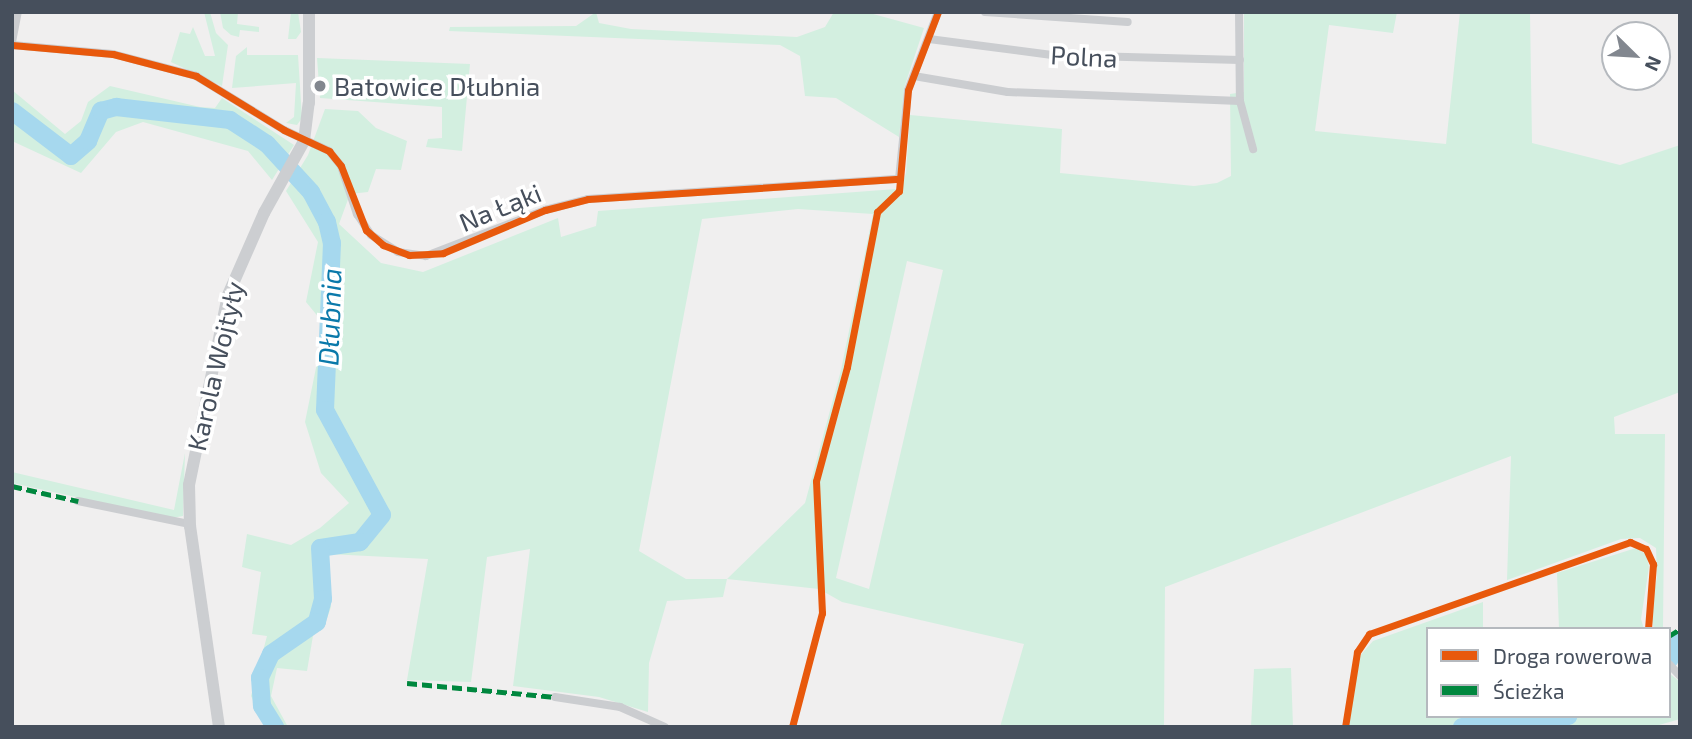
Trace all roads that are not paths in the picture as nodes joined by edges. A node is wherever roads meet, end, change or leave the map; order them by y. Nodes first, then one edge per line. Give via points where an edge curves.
1 (18, 12) edge
2 (309, 12) edge
3 (938, 12) edge
4 (985, 12) edge
5 (1240, 12) edge
6 (1128, 22) dead end
7 (929, 38) junction
8 (12, 44) edge
9 (1240, 60) junction
10 (914, 75) junction
11 (1240, 101) junction
12 (302, 147) junction
13 (1253, 149) dead end
14 (78, 501) dead end
15 (190, 525) junction
16 (555, 697) dead end
17 (219, 727) edge
18 (665, 727) edge

1 - 8 street
2 - 12 street, Karola Wojtyły via 309,103
3 - 7 street
4 - 6 street
5 - 9 street
7 - 9 street, Polna via 1052,55
7 - 10 street
8 - 12 street, Na Łąki via 88,50 184,71
9 - 11 street
10 - 11 street via 1017,93
10 - 12 street, Na Łąki via 905,106 899,179 588,199 545,210 443,253 415,256 374,239 357,214 338,162 326,149
11 - 13 street
12 - 15 street, Karola Wojtyły via 243,256 217,338 189,485
14 - 15 street
15 - 17 street, Karola Wojtyły
16 - 18 street via 620,707

